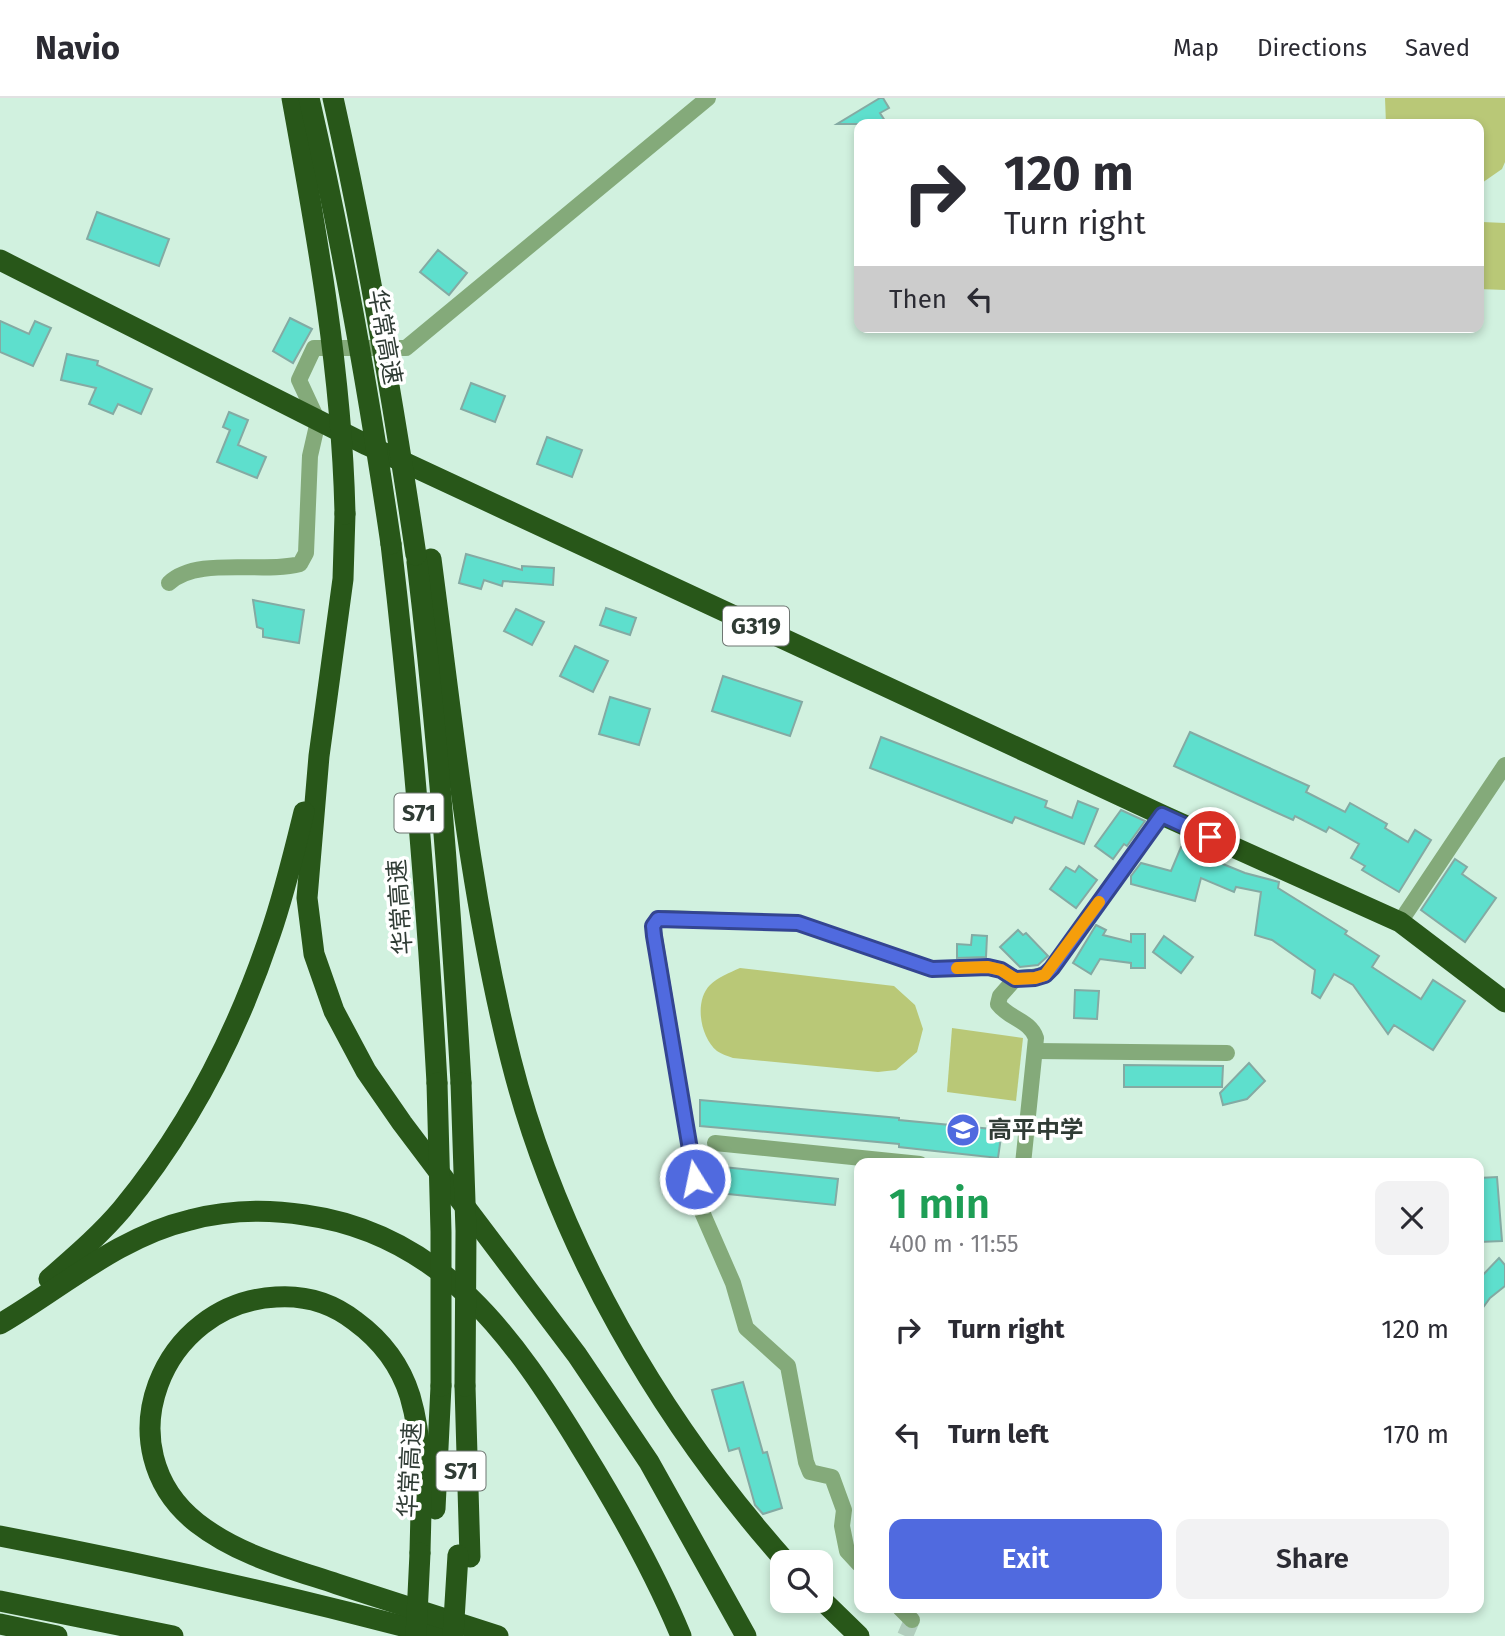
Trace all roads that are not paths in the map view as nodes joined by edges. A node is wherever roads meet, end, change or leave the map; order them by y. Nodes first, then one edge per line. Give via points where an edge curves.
1 (292, 98) edge
2 (309, 98) edge
3 (333, 98) edge
4 (708, 98) edge
5 (0, 260) edge
6 (318, 421) junction
7 (423, 557) junction
8 (169, 583) dead end
9 (318, 756) junction
10 (1505, 765) edge
11 (1162, 815) junction
12 (1399, 922) junction
13 (1015, 979) junction
14 (1505, 1002) edge
15 (1035, 1051) junction
16 (1227, 1053) dead end
17 (715, 1143) dead end
18 (861, 1158) edge
19 (1024, 1158) edge
20 (0, 1318) edge
21 (0, 1324) edge
22 (0, 1536) edge
23 (776, 1550) edge
24 (426, 1553) junction
25 (464, 1556) junction
26 (854, 1559) edge
27 (0, 1601) edge
28 (833, 1611) edge
29 (0, 1624) edge
30 (680, 1634) edge
31 (57, 1636) edge
32 (173, 1636) edge
33 (415, 1636) edge
34 (427, 1636) edge
35 (440, 1636) edge
36 (453, 1636) edge
37 (466, 1636) edge
38 (498, 1636) edge
39 (746, 1636) edge
40 (859, 1636) edge

1 - 9 highway, bridge via 335,368 344,459 343,579
2 - 24 highway, 华常高速 / S71, bridge via 367,381 391,544 421,826 442,1232 441,1385
3 - 7 highway, 华常高速 / S71, bridge
4 - 6 street via 406,348 314,348 299,380
5 - 6 highway, G319
6 - 8 street via 310,456 306,553 300,564 283,569 202,569
6 - 11 highway, G319
7 - 23 highway via 487,945 512,1062 533,1133 574,1238 618,1326 681,1430
7 - 25 highway, 华常高速 / S71, bridge via 461,1083 466,1231
9 - 20 highway via 270,936 219,1059 185,1121 120,1210 50,1279
9 - 39 highway via 307,898 314,954 334,1011 366,1071 402,1123 577,1354 649,1462
10 - 12 street
11 - 12 highway, G319
11 - 13 street via 1052,968 1035,978
12 - 14 highway, G319
13 - 15 street via 999,1004 1034,1031
13 - 26 street via 988,967 932,969 787,921 666,918 653,926 702,1212 733,1283 746,1328 788,1366 806,1462 810,1472 832,1477 844,1510 847,1551
15 - 16 street
15 - 19 street
17 - 18 street
21 - 30 highway via 89,1265 140,1237 188,1220 239,1211 279,1211 326,1217 371,1231 418,1254 456,1285 522,1357 611,1496
22 - 35 highway via 165,1568
24 - 33 highway, bridge
24 - 34 highway, 华常高速 / S71
24 - 38 highway via 417,1426 394,1360 373,1334 319,1301 256,1298 224,1309 197,1326 175,1350 159,1377 150,1430 155,1465 172,1498 196,1522 231,1546 274,1563
25 - 36 highway, bridge
25 - 37 highway
27 - 32 highway
28 - 40 highway
29 - 31 highway

